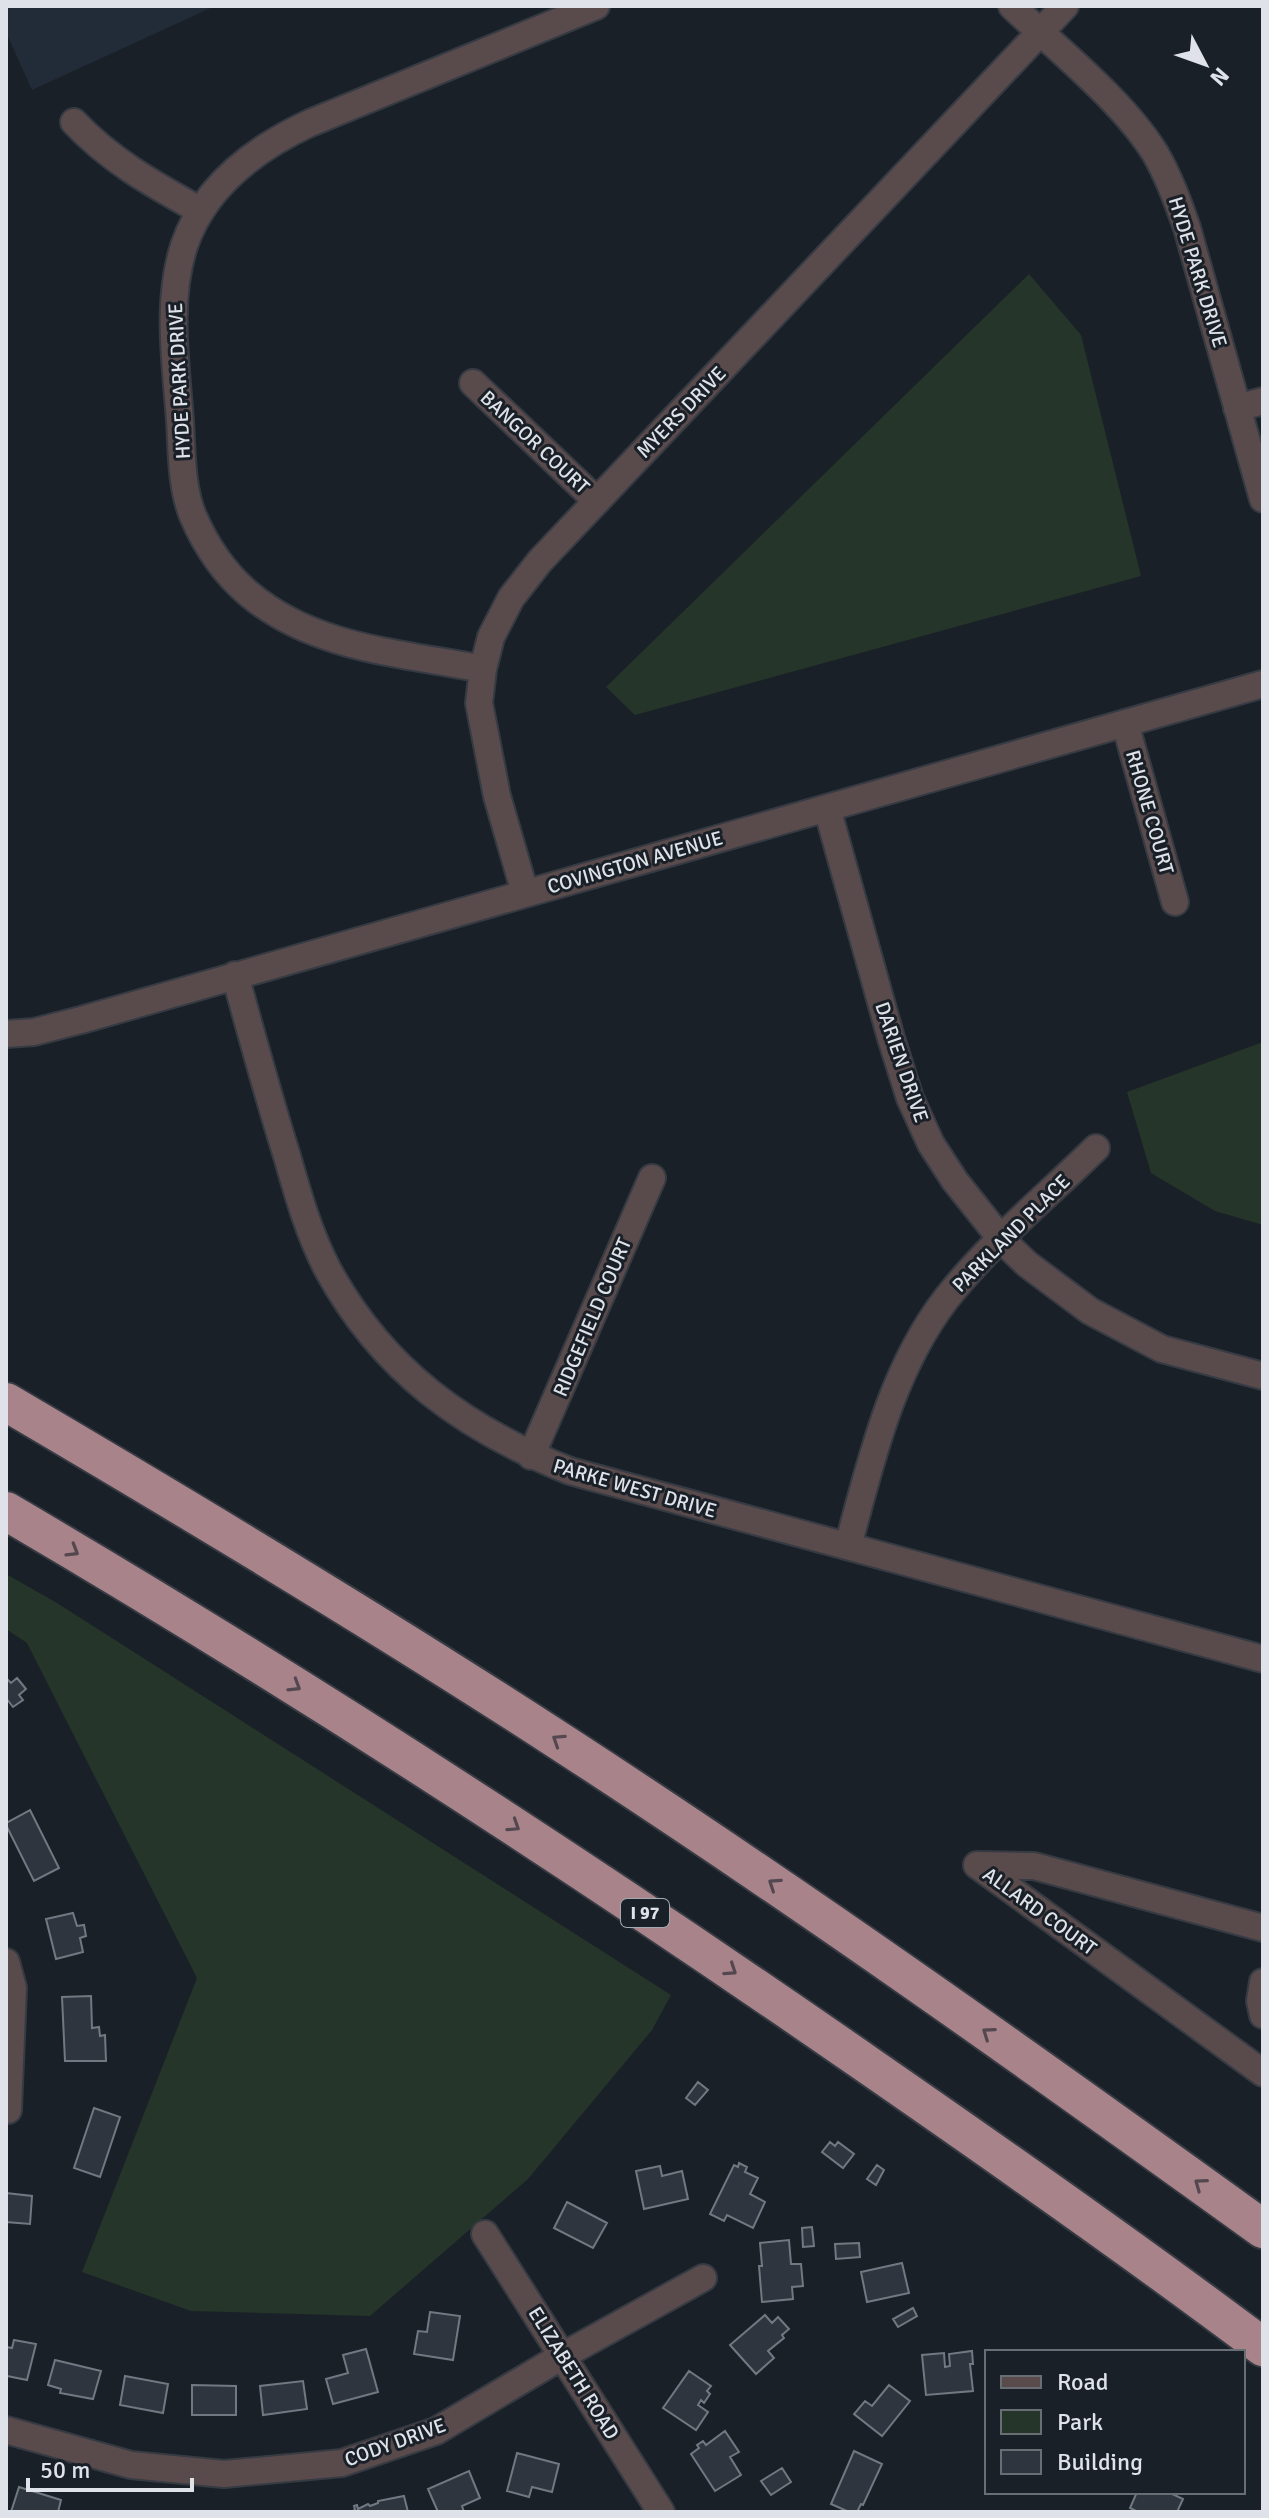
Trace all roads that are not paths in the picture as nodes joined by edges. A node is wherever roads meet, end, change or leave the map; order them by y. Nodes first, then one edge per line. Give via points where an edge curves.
1 (596, 6) edge
2 (1012, 6) edge
3 (1065, 6) edge
4 (1040, 33) junction
5 (74, 122) dead end
6 (201, 211) junction
7 (473, 383) dead end
8 (1263, 401) edge
9 (1237, 408) junction
10 (1263, 499) edge
11 (597, 501) junction
12 (483, 669) junction
13 (1263, 684) edge
14 (1125, 723) junction
15 (827, 808) junction
16 (525, 893) junction
17 (1175, 902) dead end
18 (235, 975) junction
19 (6, 1034) edge
20 (1096, 1148) dead end
21 (652, 1178) dead end
22 (1002, 1240) junction
23 (1263, 1376) edge
24 (6, 1402) edge
25 (531, 1456) junction
26 (6, 1511) edge
27 (848, 1546) junction
28 (1263, 1659) edge
29 (1263, 1928) edge
30 (6, 1962) edge
31 (1263, 1982) edge
32 (1263, 2015) edge
33 (1263, 2073) edge
34 (8, 2110) edge
35 (1263, 2229) edge
36 (485, 2234) dead end
37 (703, 2278) dead end
38 (1263, 2347) edge
39 (564, 2355) junction
40 (6, 2430) edge
41 (661, 2512) edge

1 - 6 street, HYDE PARK DRIVE via 282,135 249,156
2 - 4 street, HYDE PARK DRIVE
3 - 4 street, MYERS DRIVE
4 - 9 street, HYDE PARK DRIVE via 1126,115 1173,188
4 - 11 street, MYERS DRIVE
5 - 6 street via 122,165
6 - 12 street, HYDE PARK DRIVE via 184,245 174,327 184,482 192,514 215,558 247,593 303,629 341,642
7 - 11 street, BANGOR COURT
8 - 9 street
9 - 10 street, HYDE PARK DRIVE
11 - 12 street, MYERS DRIVE via 511,598 491,637
12 - 16 street, MYERS DRIVE via 479,703 497,796
13 - 14 street, COVINGTON AVENUE
14 - 15 street, COVINGTON AVENUE
14 - 17 street, RHONE COURT
15 - 16 street, COVINGTON AVENUE
15 - 22 street, DARIEN DRIVE via 910,1098 931,1144
16 - 18 street, COVINGTON AVENUE
18 - 19 street, COVINGTON AVENUE via 34,1032
18 - 25 street, PARKE WEST DRIVE via 306,1220 351,1308 378,1344 422,1385 489,1435
20 - 22 street, PARKLAND PLACE
21 - 25 street, RIDGEFIELD COURT
22 - 23 street, DARIEN DRIVE via 1058,1289 1125,1331 1162,1349
22 - 27 street, PARKLAND PLACE via 945,1301 896,1388
35 -> 24 highway via 810,1908 581,1755 336,1599
25 - 27 street, PARKE WEST DRIVE via 597,1479
26 -> 38 highway, I 97 via 285,1680 755,1986
27 - 28 street, PARKE WEST DRIVE
29 - 33 street, ALLARD COURT via 1034,1866 977,1865
30 - 34 street via 13,1988
31 - 32 street
36 - 39 street, ELIZABETH ROAD
37 - 39 street, CODY DRIVE
39 - 40 street, CODY DRIVE via 436,2431 342,2463 224,2474 131,2465
39 - 41 street, ELIZABETH ROAD

